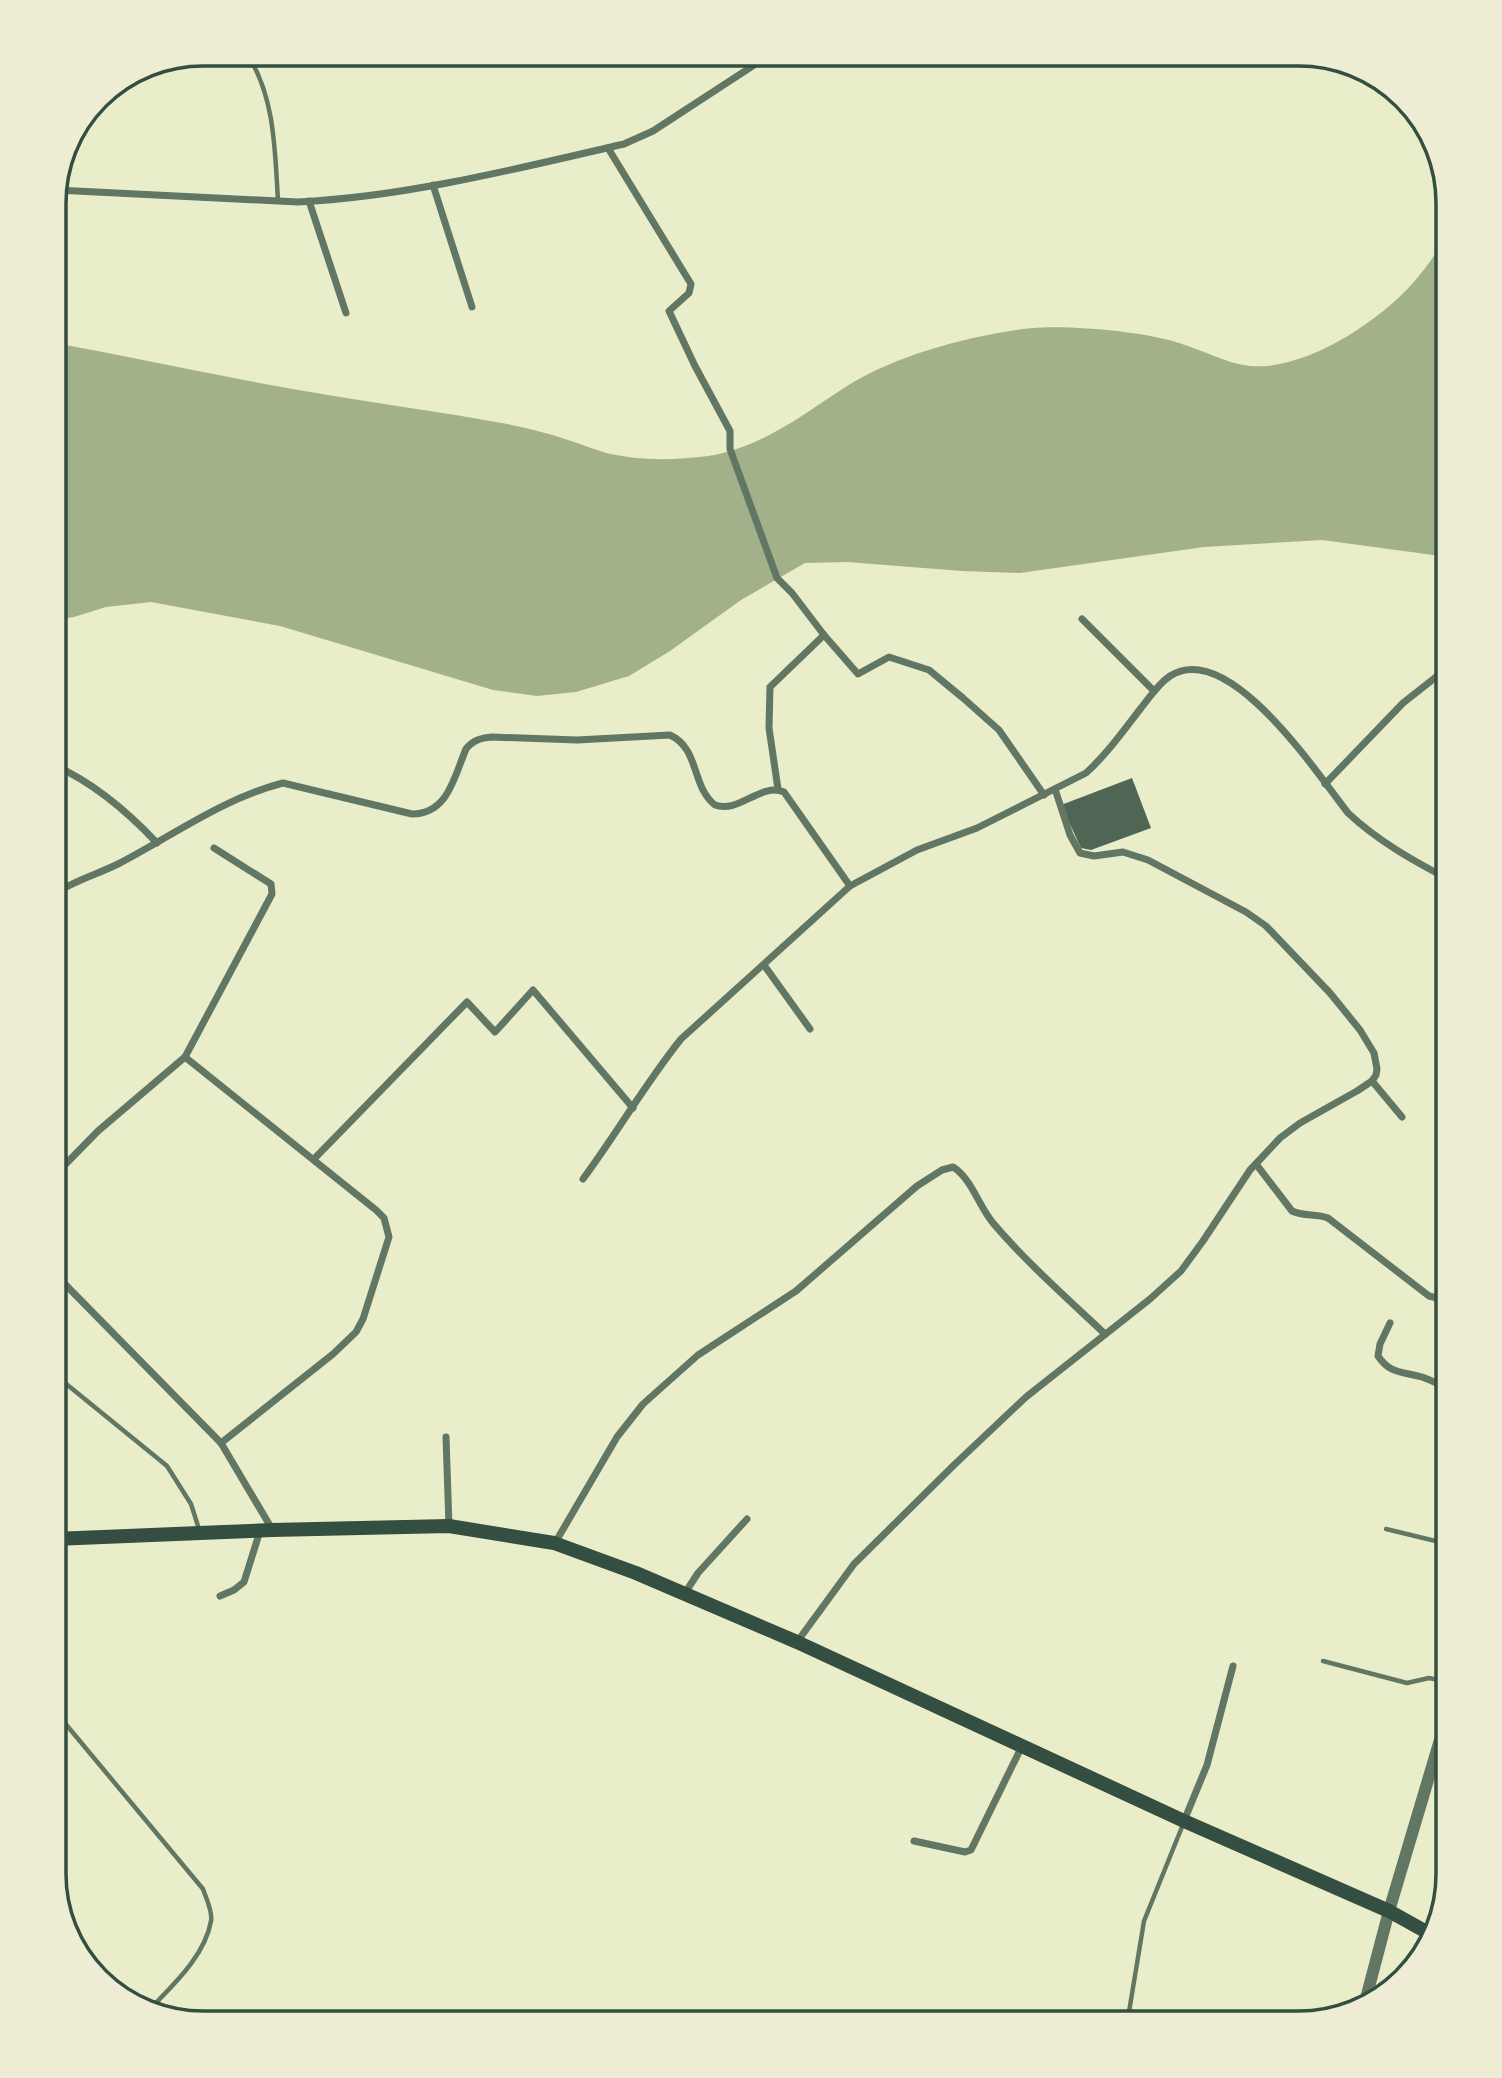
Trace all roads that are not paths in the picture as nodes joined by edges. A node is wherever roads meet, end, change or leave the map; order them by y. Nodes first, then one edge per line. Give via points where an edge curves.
1 (253, 67) edge
2 (751, 67) edge
3 (608, 148) junction
4 (433, 185) junction
5 (67, 191) edge
6 (278, 201) junction
7 (309, 201) junction
8 (472, 307) dead end
9 (346, 313) dead end
10 (1082, 619) dead end
11 (824, 635) junction
12 (1436, 677) edge
13 (1154, 691) junction
14 (67, 772) edge
15 (1325, 784) junction
16 (778, 789) junction
17 (1055, 789) junction
18 (1044, 795) junction
19 (156, 843) junction
20 (214, 848) dead end
21 (1436, 872) edge
22 (850, 886) junction
23 (67, 888) edge
24 (764, 965) junction
25 (810, 1029) dead end
26 (185, 1057) junction
27 (1372, 1081) junction
28 (633, 1108) junction
29 (1402, 1117) dead end
30 (314, 1159) junction
31 (66, 1163) edge
32 (1256, 1164) junction
33 (583, 1179) dead end
34 (66, 1286) edge
35 (1436, 1298) edge
36 (1390, 1324) dead end
37 (1105, 1334) junction
38 (1436, 1383) edge
39 (66, 1384) edge
40 (446, 1437) dead end
41 (221, 1443) junction
42 (747, 1519) dead end
43 (449, 1526) junction
44 (1386, 1529) dead end
45 (266, 1530) junction
46 (200, 1533) junction
47 (66, 1538) edge
48 (1436, 1541) edge
49 (554, 1543) junction
50 (685, 1594) junction
51 (220, 1596) dead end
52 (797, 1642) junction
53 (1323, 1661) dead end
54 (1233, 1666) dead end
55 (1436, 1679) edge
56 (66, 1724) edge
57 (1023, 1745) junction
58 (1436, 1753) edge
59 (1184, 1821) junction
60 (914, 1841) dead end
61 (1389, 1911) junction
62 (1423, 1930) edge
63 (1368, 1993) edge
64 (156, 2003) edge
65 (1129, 2011) edge

1 - 6 lane via 266,96
2 - 3 street via 653,131
3 - 4 street
3 - 11 street via 691,284 689,293 669,312 730,431 730,449 776,578
4 - 7 street
4 - 8 street
5 - 6 street
6 - 7 street
7 - 9 street
10 - 13 street
11 - 16 street via 770,687 769,728
11 - 18 street via 858,674 889,657 929,670 999,730
12 - 15 street via 1403,703
13 - 15 street via 1181,671 1194,669 1220,677 1262,708
13 - 17 street via 1100,761
14 - 19 street via 136,821
15 - 21 street via 1365,829
16 - 19 street via 730,807 715,805 703,791 682,740 670,735 577,740 480,738 471,743 446,797 427,814 284,783 231,803
16 - 22 street
17 - 18 street
17 - 27 street via 1080,853 1135,855 1266,926 1360,1030 1376,1060
18 - 22 street via 977,828 917,850
19 - 23 street
20 - 26 street via 271,884 272,894
22 - 24 street
24 - 25 street
24 - 28 street via 681,1039
26 - 30 street
26 - 31 street
27 - 29 street
27 - 32 street via 1300,1123
28 - 30 street via 533,990 495,1032 467,1002
28 - 33 street
30 - 41 street via 384,1218 389,1237 363,1319 333,1354
32 - 35 street via 1292,1211 1328,1218
32 - 37 street via 1181,1271
34 - 41 street
36 - 38 street via 1378,1356 1385,1366
37 - 49 street via 992,1222 964,1174 953,1167 942,1170 917,1186 796,1291 698,1355 643,1404 617,1437
37 - 52 street via 1027,1397 854,1564
39 - 46 lane via 167,1466 191,1504
40 - 43 street
41 - 45 street
42 - 50 street
43 - 45 main road
43 - 49 main road
44 - 48 lane
45 - 46 main road
45 - 51 street via 244,1582
46 - 47 main road
49 - 50 main road
50 - 52 main road
52 - 57 main road
53 - 55 lane via 1407,1683
54 - 59 street via 1207,1765
56 - 64 lane via 203,1889 212,1918 200,1950
57 - 59 main road
57 - 60 street via 971,1850
58 - 61 street
59 - 61 main road
59 - 65 lane via 1144,1921
61 - 62 main road
61 - 63 street

